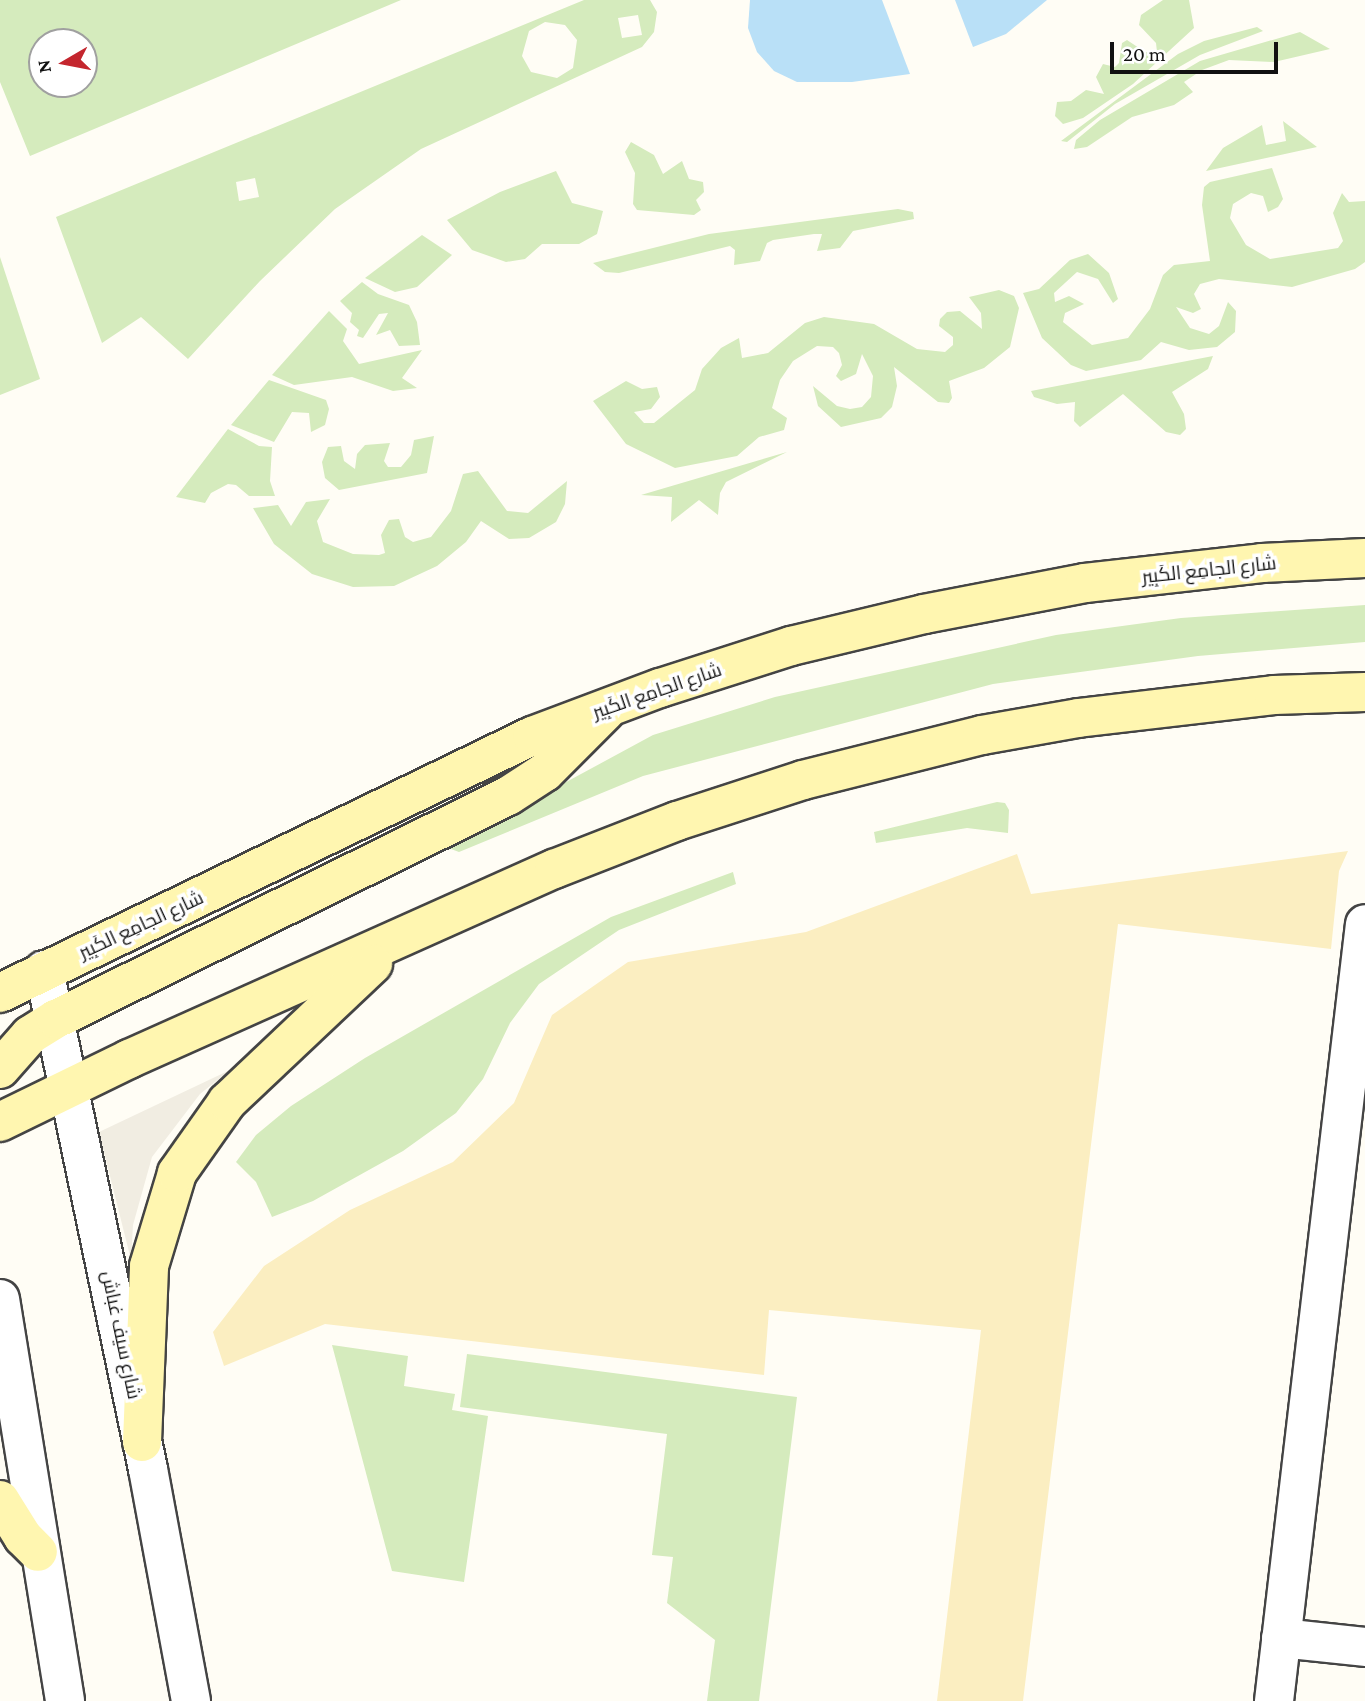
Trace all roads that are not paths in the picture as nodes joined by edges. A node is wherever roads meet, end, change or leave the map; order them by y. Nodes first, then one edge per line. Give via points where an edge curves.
1 (1365, 558) edge
2 (1365, 692) edge
3 (610, 707) junction
4 (1365, 923) edge
5 (394, 944) junction
6 (44, 971) junction
7 (0, 993) edge
8 (56, 1019) junction
9 (0, 1051) edge
10 (0, 1069) edge
11 (71, 1088) junction
12 (0, 1122) edge
13 (1350, 1179) edge
14 (0, 1299) edge
15 (142, 1442) junction
16 (0, 1500) edge
17 (38, 1552) junction
18 (1281, 1638) junction
19 (1365, 1647) edge
20 (65, 1701) edge
21 (191, 1701) edge
22 (1274, 1701) edge

1 - 3 main road, شارع الجامِع الكَبِير via 1262,563 1085,583 924,614 791,646
2 - 5 main road via 1274,695 1077,718 982,735 803,780 677,821 554,869
3 - 6 main road, شارع الجامِع الكَبِير via 532,736
3 - 8 main road via 579,742 508,796
4 - 13 street
5 - 11 main road
5 - 15 main road via 227,1102 177,1173 149,1266
6 - 7 main road, شارع الجامِع الكَبِير
6 - 8 street, شارع سيف غباش
6 - 9 main road via 22,1021
8 - 10 main road via 30,1035
8 - 11 street, شارع سيف غباش
11 - 12 main road
11 - 15 street, شارع سيف غباش
13 - 18 street
14 - 17 street
15 - 21 street, شارع سيف غباش
16 - 17 main road
17 - 20 street
18 - 19 street
18 - 22 street

